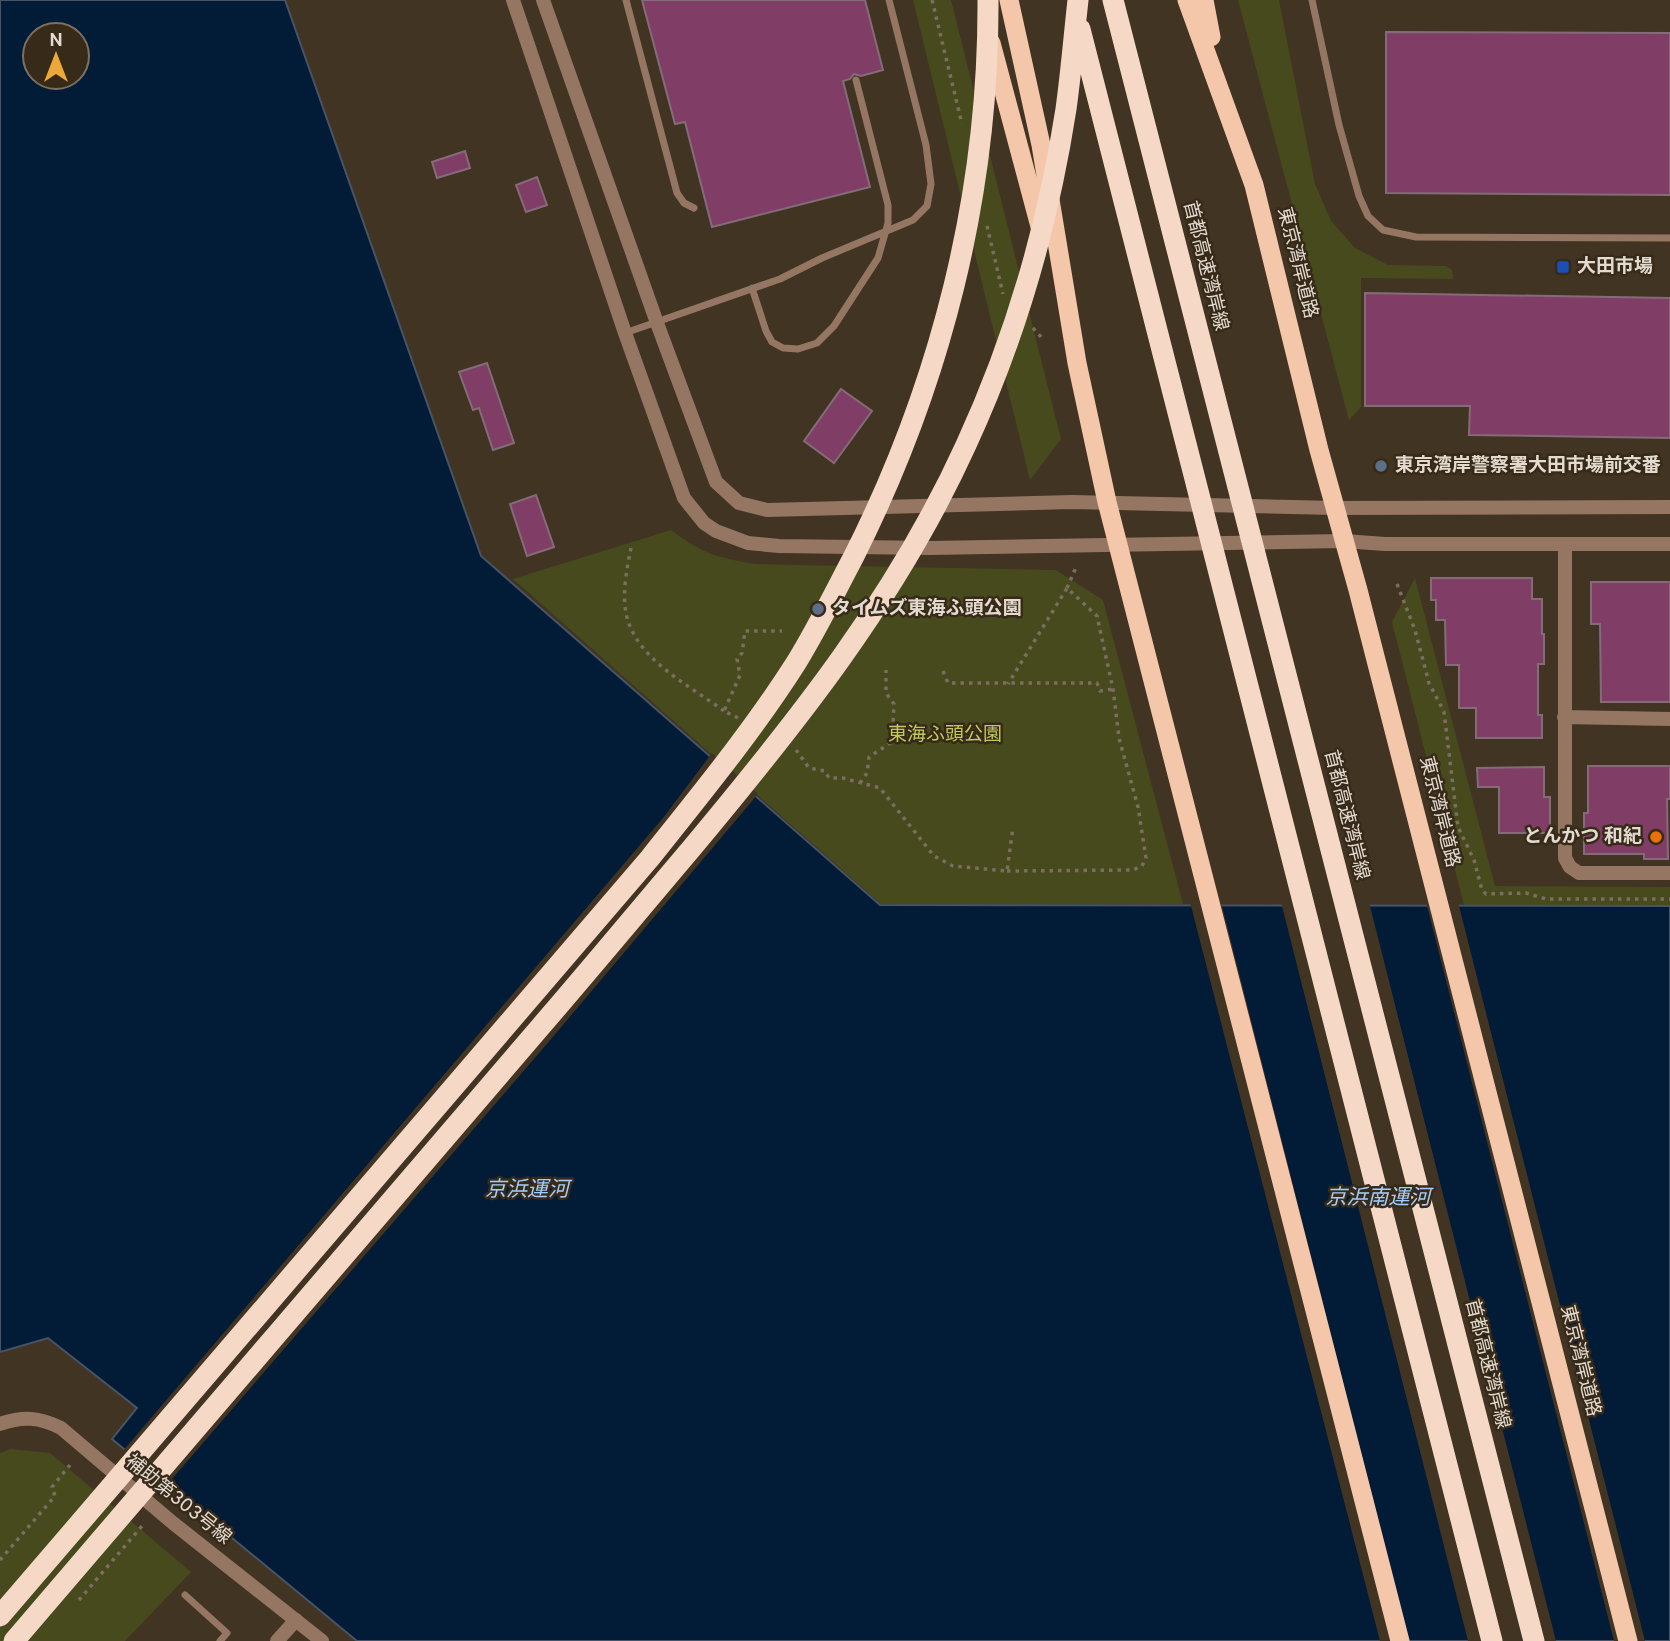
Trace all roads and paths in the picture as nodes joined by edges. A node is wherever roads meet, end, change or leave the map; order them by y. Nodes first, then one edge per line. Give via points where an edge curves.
1 (513, 0) edge
2 (543, 0) edge
3 (626, 0) edge
4 (888, 0) edge
5 (980, 0) edge
6 (988, 0) edge
7 (1009, 0) edge
8 (1073, 0) edge
9 (1078, 0) edge
10 (1113, 0) edge
11 (1187, 0) edge
12 (1204, 0) edge
13 (1312, 0) edge
14 (856, 80) dead end
15 (1223, 102) junction
16 (694, 208) dead end
17 (1670, 238) edge
18 (752, 288) junction
19 (657, 323) junction
20 (625, 333) junction
21 (1077, 363) junction
22 (1107, 502) junction
23 (1670, 507) edge
24 (1335, 508) junction
25 (1345, 541) junction
26 (1565, 544) junction
27 (1670, 544) edge
28 (1119, 545) junction
29 (631, 548) dead end
30 (1077, 565) dead end
31 (1398, 584) dead end
32 (1067, 588) junction
33 (782, 631) dead end
34 (886, 670) dead end
35 (943, 671) dead end
36 (1008, 684) junction
37 (1113, 689) junction
38 (724, 711) junction
39 (1564, 717) junction
40 (1670, 719) edge
41 (746, 722) dead end
42 (790, 742) dead end
43 (860, 783) junction
44 (1013, 827) dead end
45 (1007, 872) junction
46 (1670, 873) edge
47 (1670, 899) edge
48 (0, 1424) edge
49 (70, 1465) dead end
50 (142, 1525) dead end
51 (0, 1560) edge
52 (185, 1595) dead end
53 (79, 1600) dead end
54 (0, 1616) edge
55 (296, 1620) junction
56 (13, 1641) edge
57 (220, 1641) edge
58 (277, 1641) edge
59 (321, 1641) edge
60 (1400, 1641) edge
61 (1492, 1641) edge
62 (1534, 1641) edge
63 (1628, 1641) edge

1 - 20 street
2 - 19 street
3 - 16 lane via 677,193
4 - 18 lane via 926,145 931,184 927,206 913,220
5 - 21 highway
6 - 54 highway via 979,159 969,223 940,341 906,439 867,530 796,663 729,759 650,858
7 - 21 highway via 1041,145
8 - 61 highway
9 - 56 highway via 1066,109 1021,304 966,445 901,568 824,685 735,797
10 - 62 highway, 首都高速湾岸線
11 - 15 highway, 東京湾岸道路
12 - 15 highway
13 - 17 lane via 1359,196 1368,216 1383,230 1416,237
14 - 18 lane via 888,205 878,258 834,326 817,343 798,349 772,342
15 - 24 highway, 東京湾岸道路 via 1254,185
18 - 19 lane
19 - 20 lane
19 - 22 street via 716,482 738,503 767,510
20 - 28 street via 684,498 704,523 732,538 779,546
21 - 22 highway
22 - 24 street
22 - 28 highway
23 - 24 street
24 - 25 highway, 東京湾岸道路
25 - 26 street
25 - 28 street
25 - 63 highway, 東京湾岸道路
26 - 27 street
26 - 39 street
28 - 60 highway
29 - 38 path via 625,612 635,639 655,661
30 - 32 path
31 - 47 path via 1429,683 1444,712 1458,827 1482,890 1546,899
32 - 36 path
32 - 37 path via 1097,616
33 - 38 path via 745,631 737,659 740,675
34 - 43 path via 887,693 894,704 892,741 869,757
35 - 36 path via 948,683
36 - 37 path via 1097,683 1100,691
37 - 45 path via 1119,738 1138,807 1146,858 1142,866 1133,870
38 - 41 path
39 - 40 street
39 - 46 street via 1563,849 1570,867 1579,873
42 - 43 path via 809,768 825,771 829,778
43 - 45 path via 880,788 934,856 953,866
44 - 45 path
48 - 55 street, 補助第303号線 via 33,1418 61,1428
49 - 51 path via 52,1487 55,1496
50 - 53 path
52 - 57 lane via 227,1633
55 - 58 street
55 - 59 street, 補助第303号線

